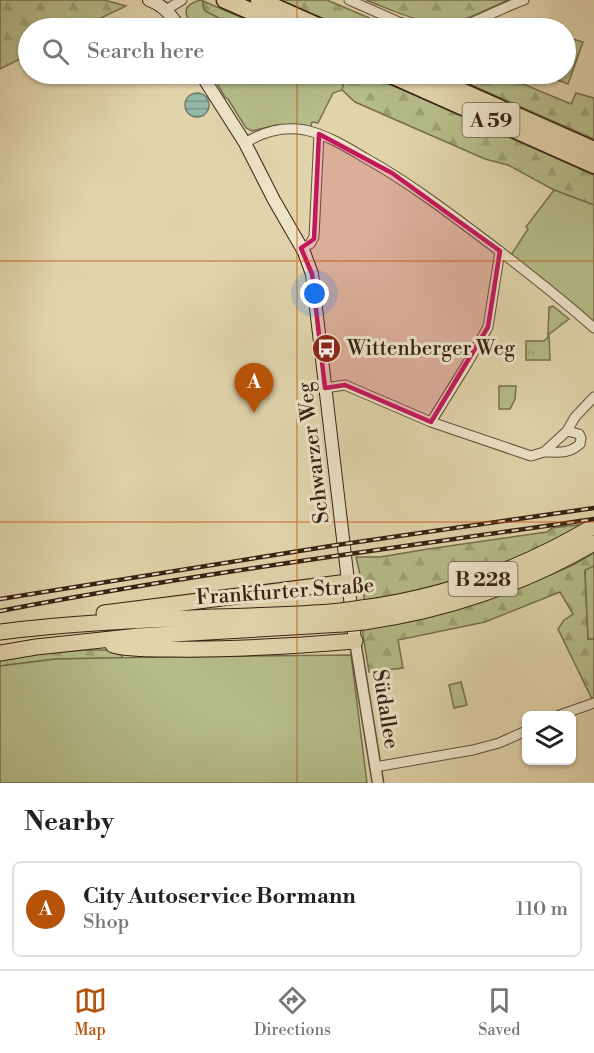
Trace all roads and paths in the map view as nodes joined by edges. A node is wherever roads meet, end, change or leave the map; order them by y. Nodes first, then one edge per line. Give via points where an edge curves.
1 (149, 0) edge
2 (182, 0) edge
3 (225, 0) edge
4 (259, 0) edge
5 (349, 0) edge
6 (524, 0) edge
7 (166, 10) junction
8 (173, 18) edge
9 (266, 18) edge
10 (300, 18) edge
11 (390, 18) edge
12 (485, 18) edge
13 (207, 84) edge
14 (412, 84) edge
15 (446, 84) edge
16 (319, 134) junction
17 (245, 143) junction
18 (594, 150) edge
19 (594, 165) edge
20 (302, 248) junction
21 (500, 251) junction
22 (594, 328) edge
23 (325, 388) junction
24 (594, 397) edge
25 (431, 422) junction
26 (567, 431) junction
27 (544, 452) junction
28 (594, 526) edge
29 (594, 543) edge
30 (348, 582) junction
31 (363, 615) junction
32 (342, 618) junction
33 (55, 626) junction
34 (0, 632) edge
35 (105, 640) junction
36 (355, 641) junction
37 (0, 652) edge
38 (594, 703) edge
39 (571, 711) edge
40 (522, 733) edge
41 (375, 767) junction
42 (378, 783) edge

1 - 7 main road
2 - 7 street
3 - 9 highway
4 - 10 highway
5 - 11 street
6 - 12 street
7 - 8 main road
13 - 17 main road, Schwarzer Weg
14 - 19 highway, A 59
15 - 18 highway, A 59
16 - 17 street via 290,128 270,130
16 - 20 street via 314,237
16 - 21 street via 392,173
17 - 20 main road, Schwarzer Weg
20 - 23 main road, Schwarzer Weg via 312,274
21 - 22 street
21 - 25 street via 488,327
23 - 25 street via 345,385
23 - 30 main road, Schwarzer Weg
24 - 26 street via 574,417
25 - 27 street via 531,456
26 - 27 street
26 - 27 street via 581,438 574,450
28 - 31 highway, Frankfurter Straße / B 228 via 530,561 489,577
29 - 31 highway, Frankfurter Straße / B 228 via 536,574 440,607 400,616
30 - 33 highway via 70,617
30 - 36 main road, Schwarzer Weg
31 - 32 highway, Frankfurter Straße / B 228, bridge
32 - 33 highway, Frankfurter Straße / B 228 via 312,614
32 - 35 highway, Frankfurter Straße / B 228
33 - 34 highway, Frankfurter Straße / B 228
35 - 36 highway via 115,646 224,650
35 - 37 highway, Frankfurter Straße / B 228
36 - 41 street, Südallee
38 - 39 street
40 - 41 street via 473,750
41 - 42 street, Südallee

